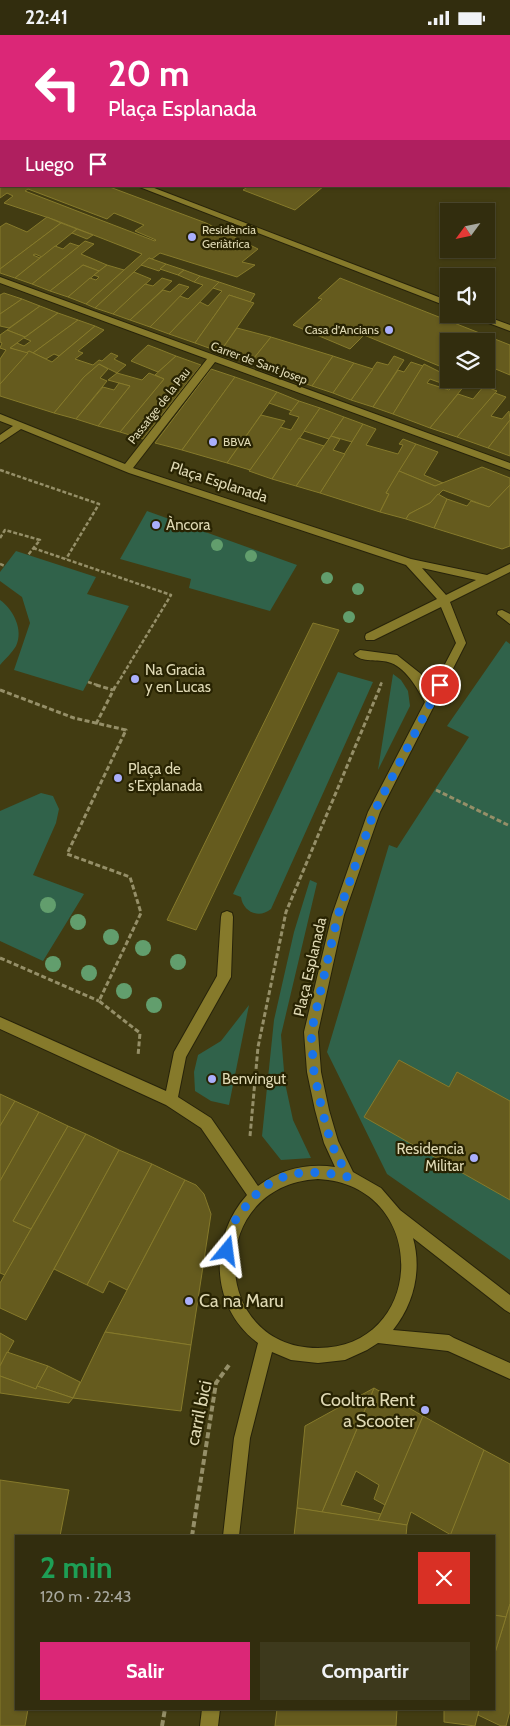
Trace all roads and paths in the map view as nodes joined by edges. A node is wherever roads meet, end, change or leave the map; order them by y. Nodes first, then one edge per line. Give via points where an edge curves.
1 (144, 187) edge
2 (0, 280) edge
3 (440, 301) edge
4 (495, 322) edge
5 (510, 328) edge
6 (212, 359) junction
7 (0, 417) edge
8 (22, 425) junction
9 (0, 440) edge
10 (510, 467) edge
11 (126, 468) junction
12 (0, 470) edge
13 (0, 538) edge
14 (34, 548) junction
15 (28, 555) dead end
16 (66, 559) junction
17 (410, 562) junction
18 (0, 564) edge
19 (5, 566) dead end
20 (510, 568) edge
21 (488, 579) junction
22 (443, 599) junction
23 (370, 637) dead end
24 (360, 654) dead end
25 (88, 683) dead end
26 (0, 690) edge
27 (113, 690) junction
28 (431, 703) junction
29 (96, 723) junction
30 (436, 790) dead end
31 (510, 826) edge
32 (227, 917) dead end
33 (0, 958) edge
34 (99, 1001) junction
35 (0, 1023) edge
36 (135, 1082) junction
37 (171, 1100) junction
38 (348, 1177) junction
39 (255, 1194) junction
40 (394, 1213) junction
41 (510, 1305) edge
42 (379, 1336) junction
43 (267, 1341) junction
44 (232, 1360) dead end
45 (510, 1371) edge
46 (192, 1535) edge
47 (231, 1535) edge
48 (165, 1710) edge
49 (211, 1710) edge
50 (162, 1726) edge
51 (209, 1726) edge

1 - 3 street
2 - 6 street, Carrer de Sant Josep
4 - 5 street
6 - 10 street, Carrer de Sant Josep
6 - 11 street, Passatge de la Pau
7 - 8 street, Plaça Esplanada
8 - 9 street
8 - 11 street, Plaça Esplanada
11 - 17 street, Plaça Esplanada
12 - 16 path via 99,504
13 - 14 path via 5,530 40,540
14 - 15 path
14 - 16 path
16 - 27 path via 172,595
17 - 21 street, Plaça Esplanada
17 - 22 street, Plaça Esplanada
18 - 19 path
20 - 21 street
21 - 22 street
22 - 23 street
22 - 28 street, Plaça Esplanada via 461,643
24 - 28 street via 392,658 417,677
25 - 27 path
26 - 29 path
27 - 29 path
28 - 38 street, Plaça Esplanada via 374,812 338,915 311,1033 314,1072 322,1110 331,1143
29 - 34 path via 126,731 67,854 130,877 141,913
30 - 31 path
32 - 37 street via 224,977 179,1057
33 - 34 path
34 - 36 path via 140,1033
35 - 36 street
36 - 37 street
37 - 39 street via 206,1123
38 - 39 street via 324,1171 299,1172 276,1180
38 - 40 street via 373,1191
39 - 43 street via 236,1219 227,1251 229,1284 243,1316
40 - 41 street
40 - 42 street via 407,1244 409,1277 399,1310
42 - 43 street via 354,1351 324,1358 294,1353
42 - 45 street via 449,1343
43 - 47 street via 242,1438
44 - 46 path, carril bici via 216,1383
48 - 50 path
49 - 51 street

